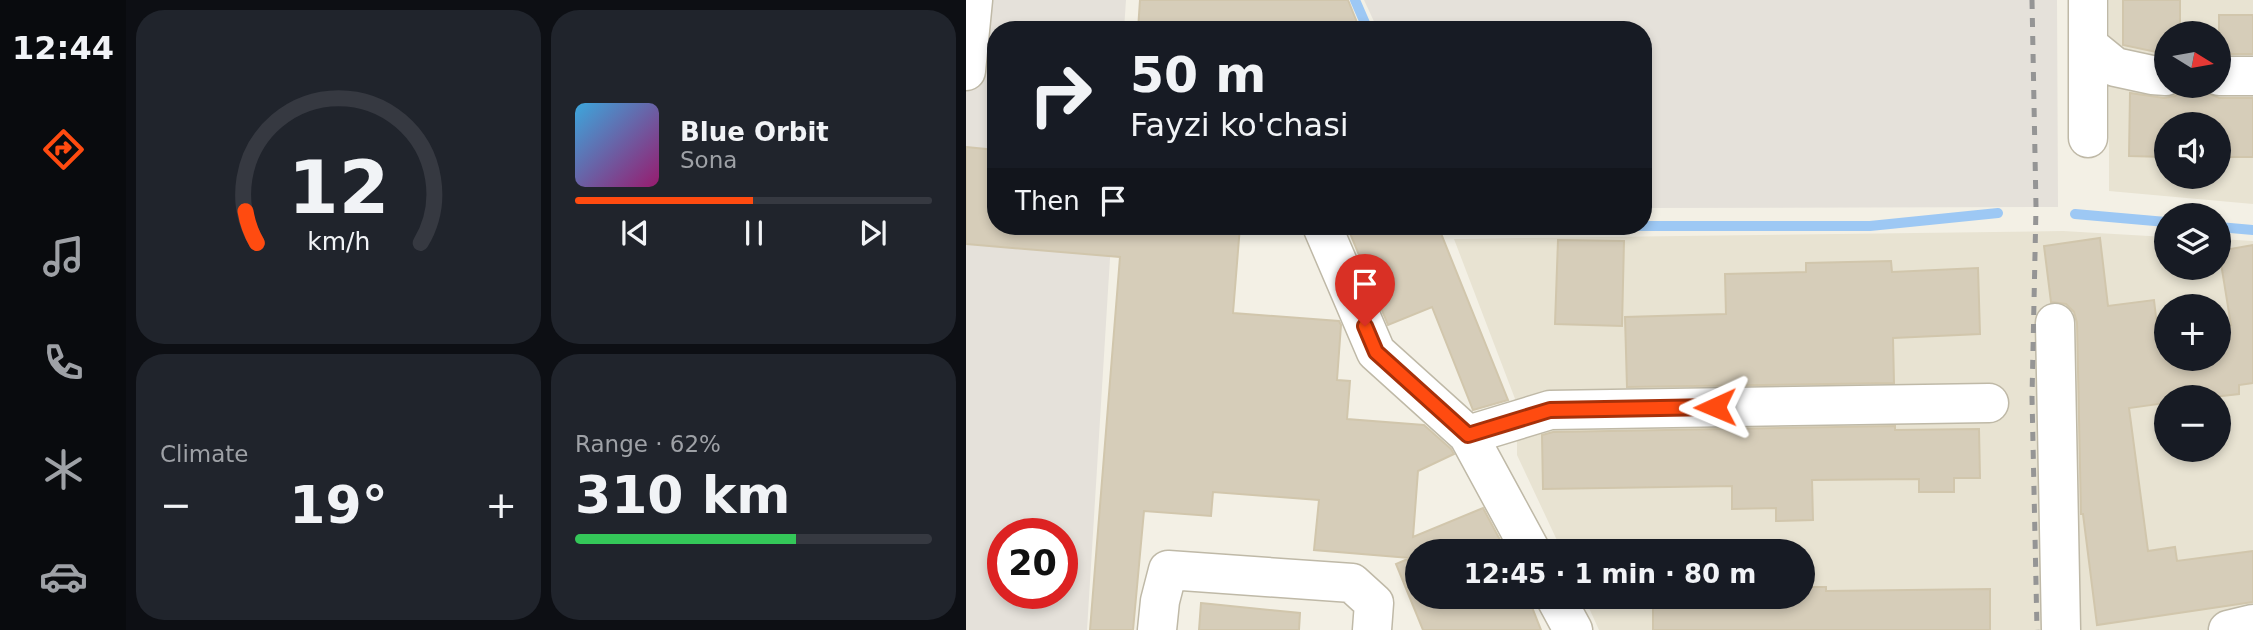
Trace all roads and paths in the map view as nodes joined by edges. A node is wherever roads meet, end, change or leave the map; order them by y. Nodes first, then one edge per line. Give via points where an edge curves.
1 (973, 0) edge
2 (2088, 0) edge
3 (2088, 45) junction
4 (966, 71) edge
5 (2154, 75) edge
6 (2231, 76) edge
7 (2253, 76) edge
8 (2088, 138) dead end
9 (1326, 235) edge
10 (2055, 323) dead end
11 (1989, 403) dead end
12 (1468, 435) junction
13 (1524, 539) edge
14 (1562, 609) edge
15 (2253, 624) edge
16 (1157, 630) edge
17 (1372, 630) edge
18 (1573, 630) edge
19 (2061, 630) edge
20 (2228, 630) edge

1 - 4 street
2 - 3 street
3 - 5 street via 2115,67
3 - 8 street
6 - 7 street
9 - 12 street via 1376,352
10 - 19 street
11 - 12 street via 1550,410
12 - 13 street
14 - 18 street
15 - 20 street
16 - 17 street via 1168,570 1352,583 1374,603

